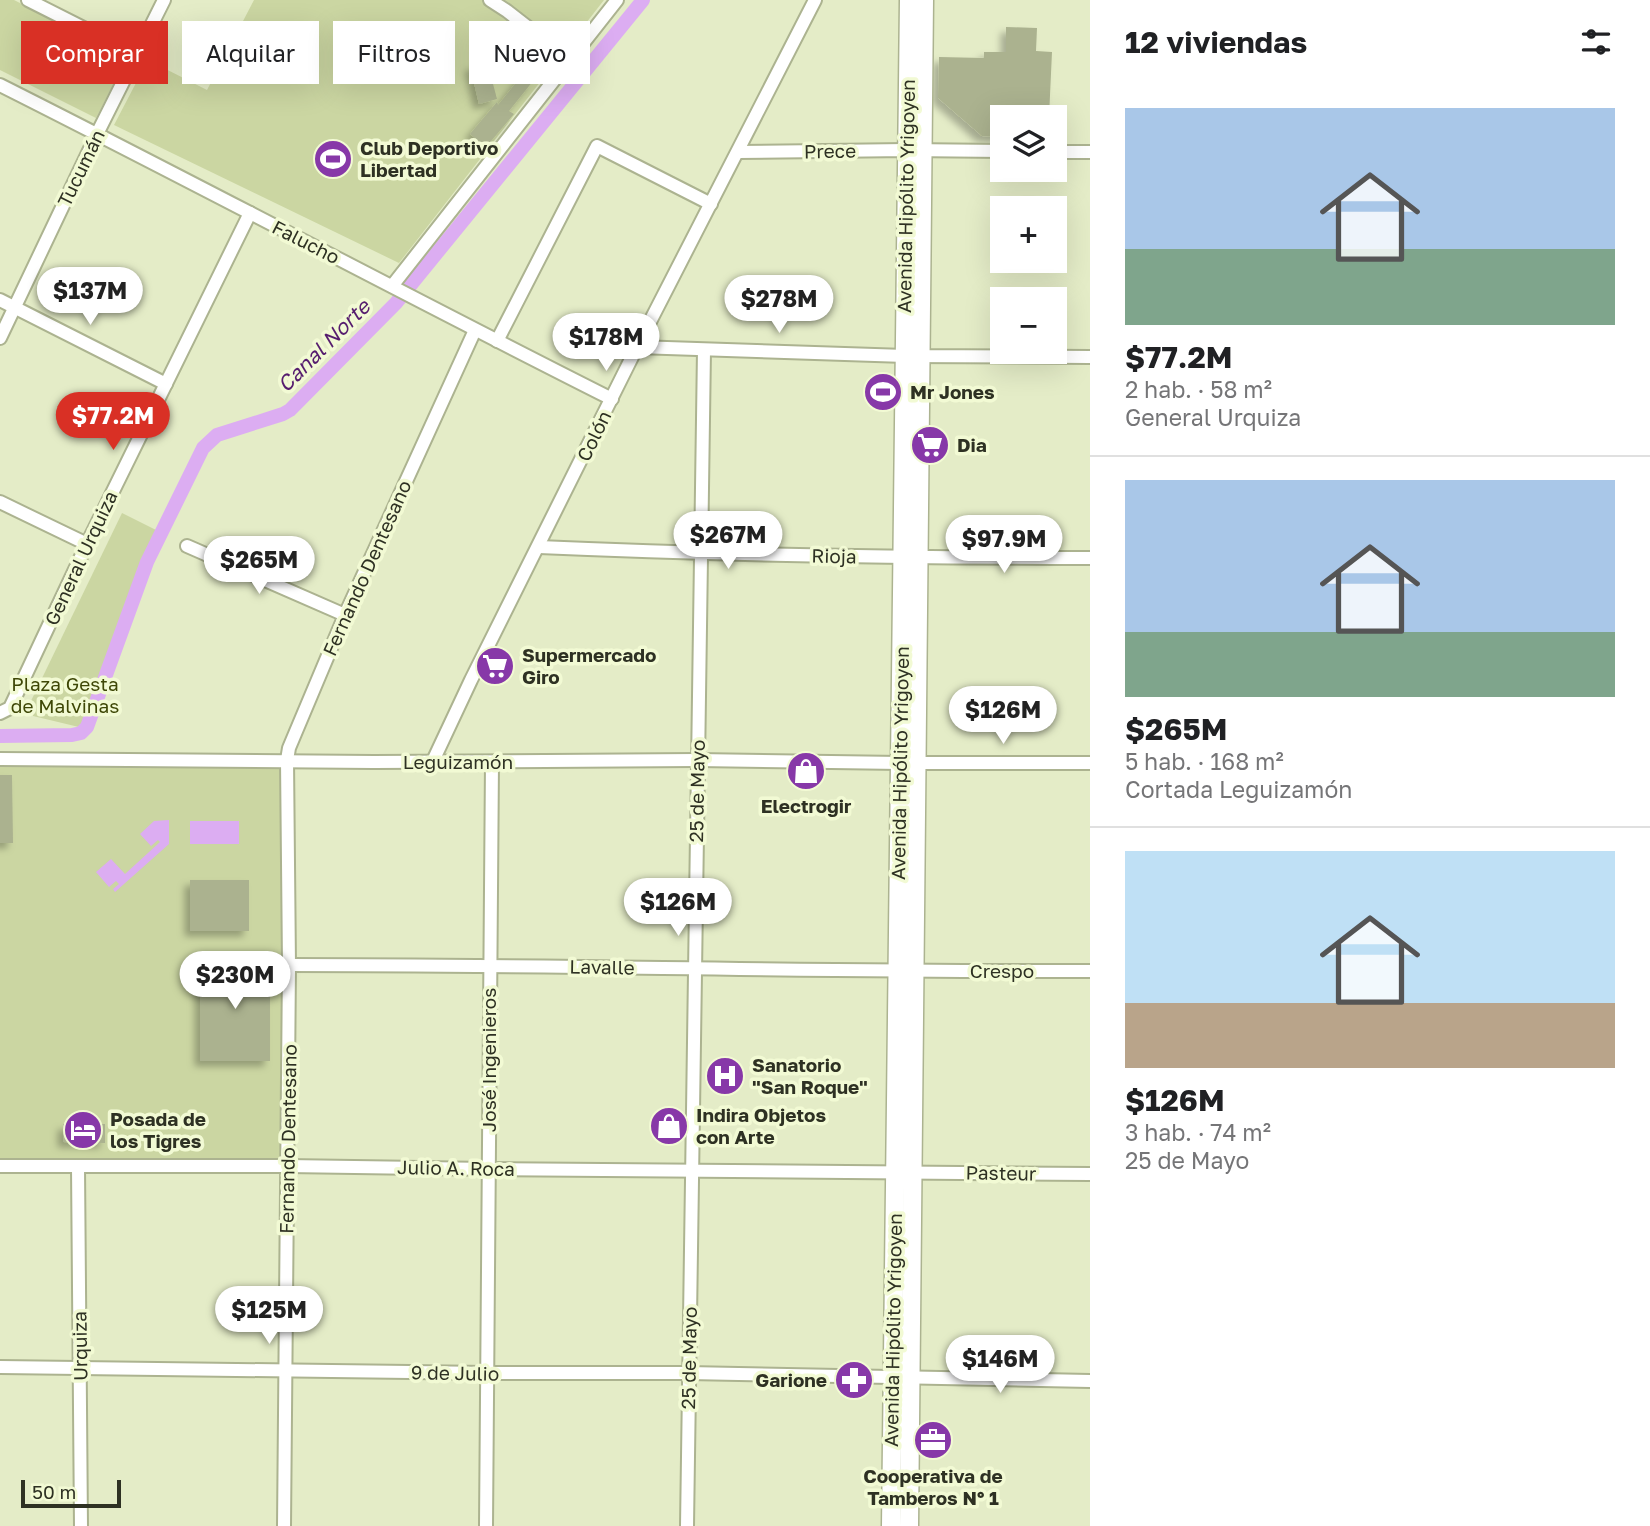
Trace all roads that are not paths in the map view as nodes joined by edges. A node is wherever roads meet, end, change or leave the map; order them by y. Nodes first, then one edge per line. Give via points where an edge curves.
1 (28, 0) edge
2 (164, 0) edge
3 (490, 0) edge
4 (617, 0) edge
5 (815, 0) edge
6 (909, 0) edge
7 (924, 0) edge
8 (70, 21) edge
9 (154, 21) edge
10 (521, 21) edge
11 (590, 34) edge
12 (122, 84) edge
13 (551, 84) edge
14 (0, 85) edge
15 (97, 134) junction
16 (915, 150) junction
17 (990, 151) edge
18 (738, 152) junction
19 (1067, 152) edge
20 (1090, 152) edge
21 (711, 204) junction
22 (250, 213) junction
23 (392, 286) junction
24 (0, 300) edge
25 (15, 308) junction
26 (475, 330) junction
27 (0, 338) edge
28 (497, 341) junction
29 (638, 347) junction
30 (704, 350) junction
31 (913, 356) junction
32 (1090, 357) edge
33 (166, 384) junction
34 (612, 399) junction
35 (0, 502) edge
36 (87, 544) junction
37 (187, 546) dead end
38 (539, 547) junction
39 (701, 554) junction
40 (911, 558) junction
41 (1090, 558) edge
42 (345, 615) junction
43 (1, 713) edge
44 (0, 759) edge
45 (287, 760) junction
46 (697, 760) junction
47 (433, 761) junction
48 (492, 762) junction
49 (908, 763) junction
50 (1090, 763) edge
51 (289, 965) junction
52 (489, 965) junction
53 (695, 969) junction
54 (1090, 971) edge
55 (906, 972) junction
56 (0, 1166) edge
57 (287, 1166) junction
58 (78, 1167) junction
59 (489, 1169) junction
60 (691, 1171) junction
61 (904, 1172) junction
62 (1090, 1174) edge
63 (0, 1367) edge
64 (80, 1368) junction
65 (285, 1370) junction
66 (488, 1373) junction
67 (688, 1373) junction
68 (901, 1377) junction
69 (1090, 1381) edge
70 (81, 1526) edge
71 (284, 1526) edge
72 (486, 1526) edge
73 (687, 1526) edge
74 (891, 1526) edge
75 (909, 1526) edge

1 - 8 street
2 - 9 street, Tucumán
3 - 10 street
4 - 11 street
5 - 18 street, Colón
6 - 16 street, Avenida Hipólito Yrigoyen
7 - 16 street, Avenida Hipólito Yrigoyen
12 - 15 street, Tucumán
13 - 23 street
14 - 15 street, Falucho
15 - 22 street, Falucho
15 - 25 street, Tucumán
16 - 17 street, Prece
16 - 18 street, Prece
16 - 31 street, Avenida Hipólito Yrigoyen
18 - 21 street, Colón
19 - 20 street
21 - 28 street via 597,146
21 - 29 street, Colón
22 - 23 street, Falucho
22 - 33 street, General Urquiza
23 - 26 street, Falucho
24 - 25 street
25 - 27 street, Tucumán
25 - 33 street
26 - 28 street, Falucho
26 - 42 street, Fernando Dentesano
28 - 34 street, Falucho
29 - 30 street
29 - 34 street, Colón
30 - 31 street
30 - 39 street, 25 de Mayo
31 - 32 street
31 - 40 street, Avenida Hipólito Yrigoyen
33 - 36 street, General Urquiza
34 - 38 street, Colón
35 - 36 street
36 - 43 street, General Urquiza via 10,708
37 - 42 street
38 - 39 street, Rioja
38 - 47 street, Colón
39 - 40 street, Rioja
39 - 46 street, 25 de Mayo
40 - 41 street, Rioja
40 - 49 street, Avenida Hipólito Yrigoyen
42 - 45 street, Fernando Dentesano
44 - 45 street, Leguizamón
45 - 47 street, Leguizamón
45 - 51 street, Fernando Dentesano
46 - 48 street, Leguizamón
46 - 49 street, Leguizamón
46 - 53 street, 25 de Mayo
47 - 48 street, Leguizamón
48 - 52 street, José Ingenieros
49 - 50 street, Leguizamón
49 - 55 street, Avenida Hipólito Yrigoyen
51 - 52 street, Lavalle
51 - 57 street, Fernando Dentesano
52 - 53 street, Lavalle
52 - 59 street, José Ingenieros
53 - 55 street, Lavalle
53 - 60 street, 25 de Mayo
54 - 55 street, Crespo
55 - 61 street, Avenida Hipólito Yrigoyen
56 - 58 street, Julio A. Roca
57 - 58 street, Julio A. Roca
57 - 59 street, Julio A. Roca
57 - 65 street, Fernando Dentesano
58 - 64 street, Urquiza
59 - 60 street, Julio A. Roca
59 - 66 street, José Ingenieros
60 - 61 street, Julio A. Roca
60 - 67 street, 25 de Mayo
61 - 62 street, Pasteur
61 - 68 street, Avenida Hipólito Yrigoyen
63 - 64 street, 9 de Julio
64 - 65 street, 9 de Julio
64 - 70 street, Urquiza
65 - 66 street, 9 de Julio
65 - 71 street, Fernando Dentesano
66 - 67 street, 9 de Julio
66 - 72 street, José Ingenieros
67 - 68 street, 9 de Julio
67 - 73 street, 25 de Mayo
68 - 69 street, 9 de Julio
68 - 74 street, Avenida Hipólito Yrigoyen
68 - 75 street, Avenida Hipólito Yrigoyen

